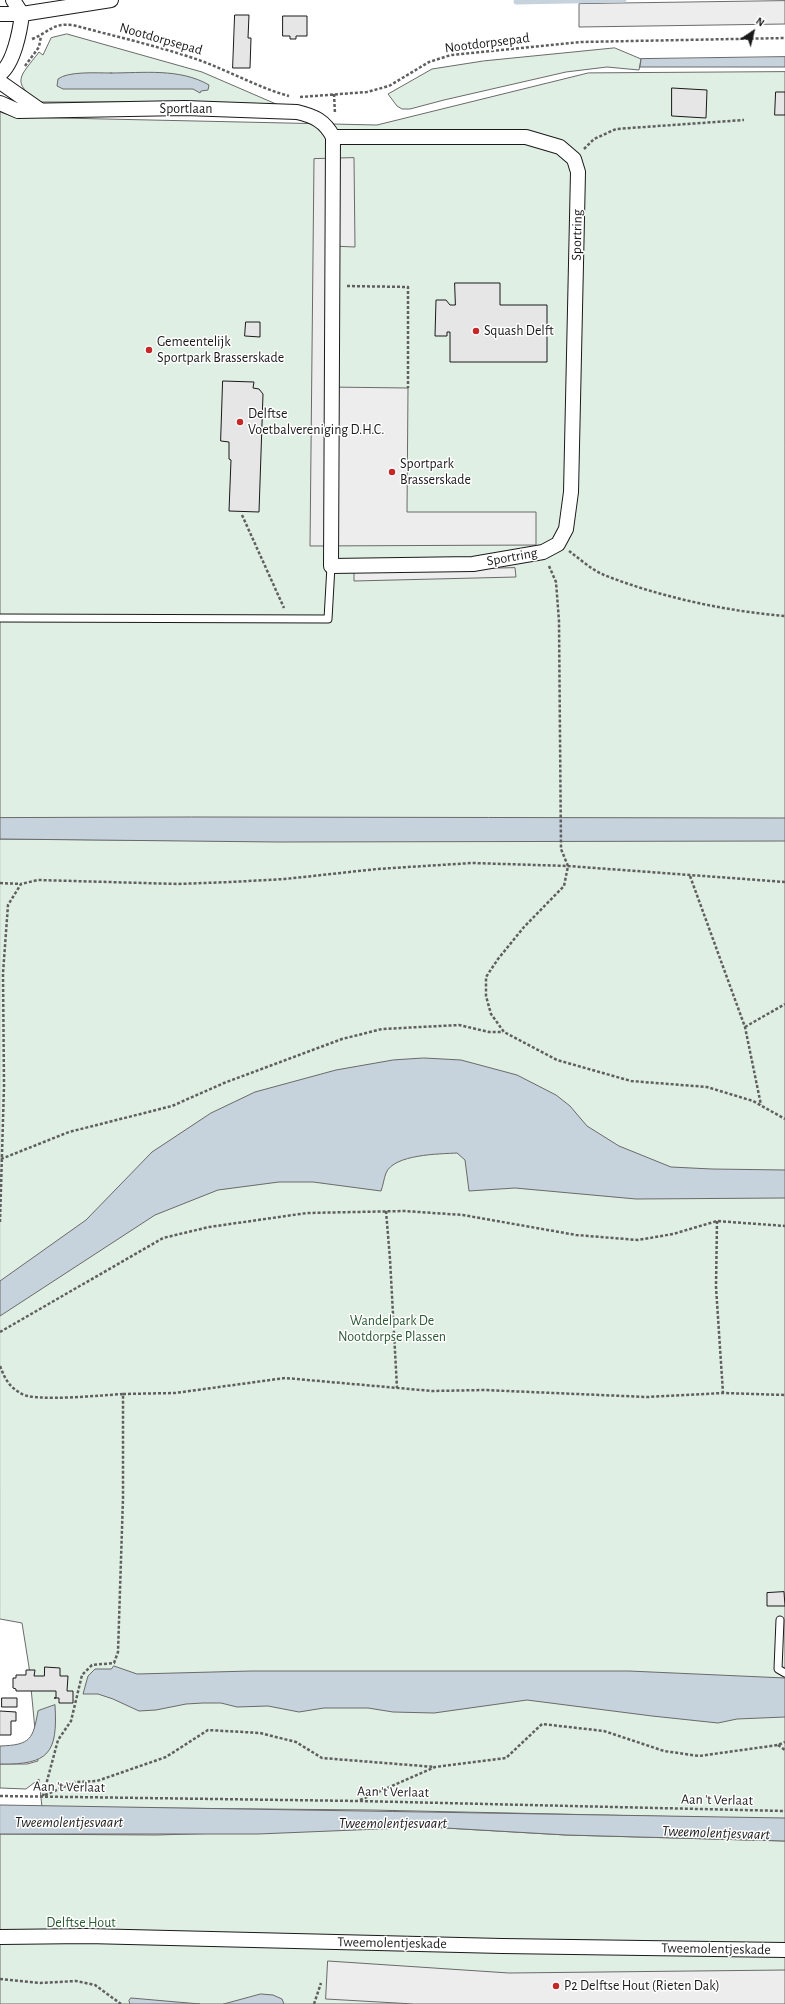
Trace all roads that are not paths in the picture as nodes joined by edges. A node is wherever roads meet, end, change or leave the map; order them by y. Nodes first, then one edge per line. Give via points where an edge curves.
1 (6, 0) edge
2 (13, 0) edge
3 (102, 0) edge
4 (111, 0) edge
5 (0, 10) edge
6 (0, 14) edge
7 (22, 14) junction
8 (0, 74) edge
9 (0, 82) edge
10 (0, 103) edge
11 (40, 110) junction
12 (330, 132) junction
13 (330, 566) junction
14 (0, 618) edge
15 (780, 1620) dead end
16 (785, 1673) edge
17 (0, 1937) edge
18 (785, 1950) edge

1 - 5 street
2 - 7 street
3 - 4 street
3 - 7 street
6 - 7 street
7 - 8 street via 18,41 5,70
9 - 11 street
10 - 11 street, Sportlaan via 18,111
11 - 12 street, Sportlaan via 185,108 297,112 319,119
12 - 13 street
12 - 13 street, Sportring via 526,137 560,147 574,159 578,172 571,492 566,529 558,544 543,552 473,564
13 - 14 lane via 328,619
15 - 16 lane via 778,1669
17 - 18 street, Tweemolentjeskade via 87,1936

